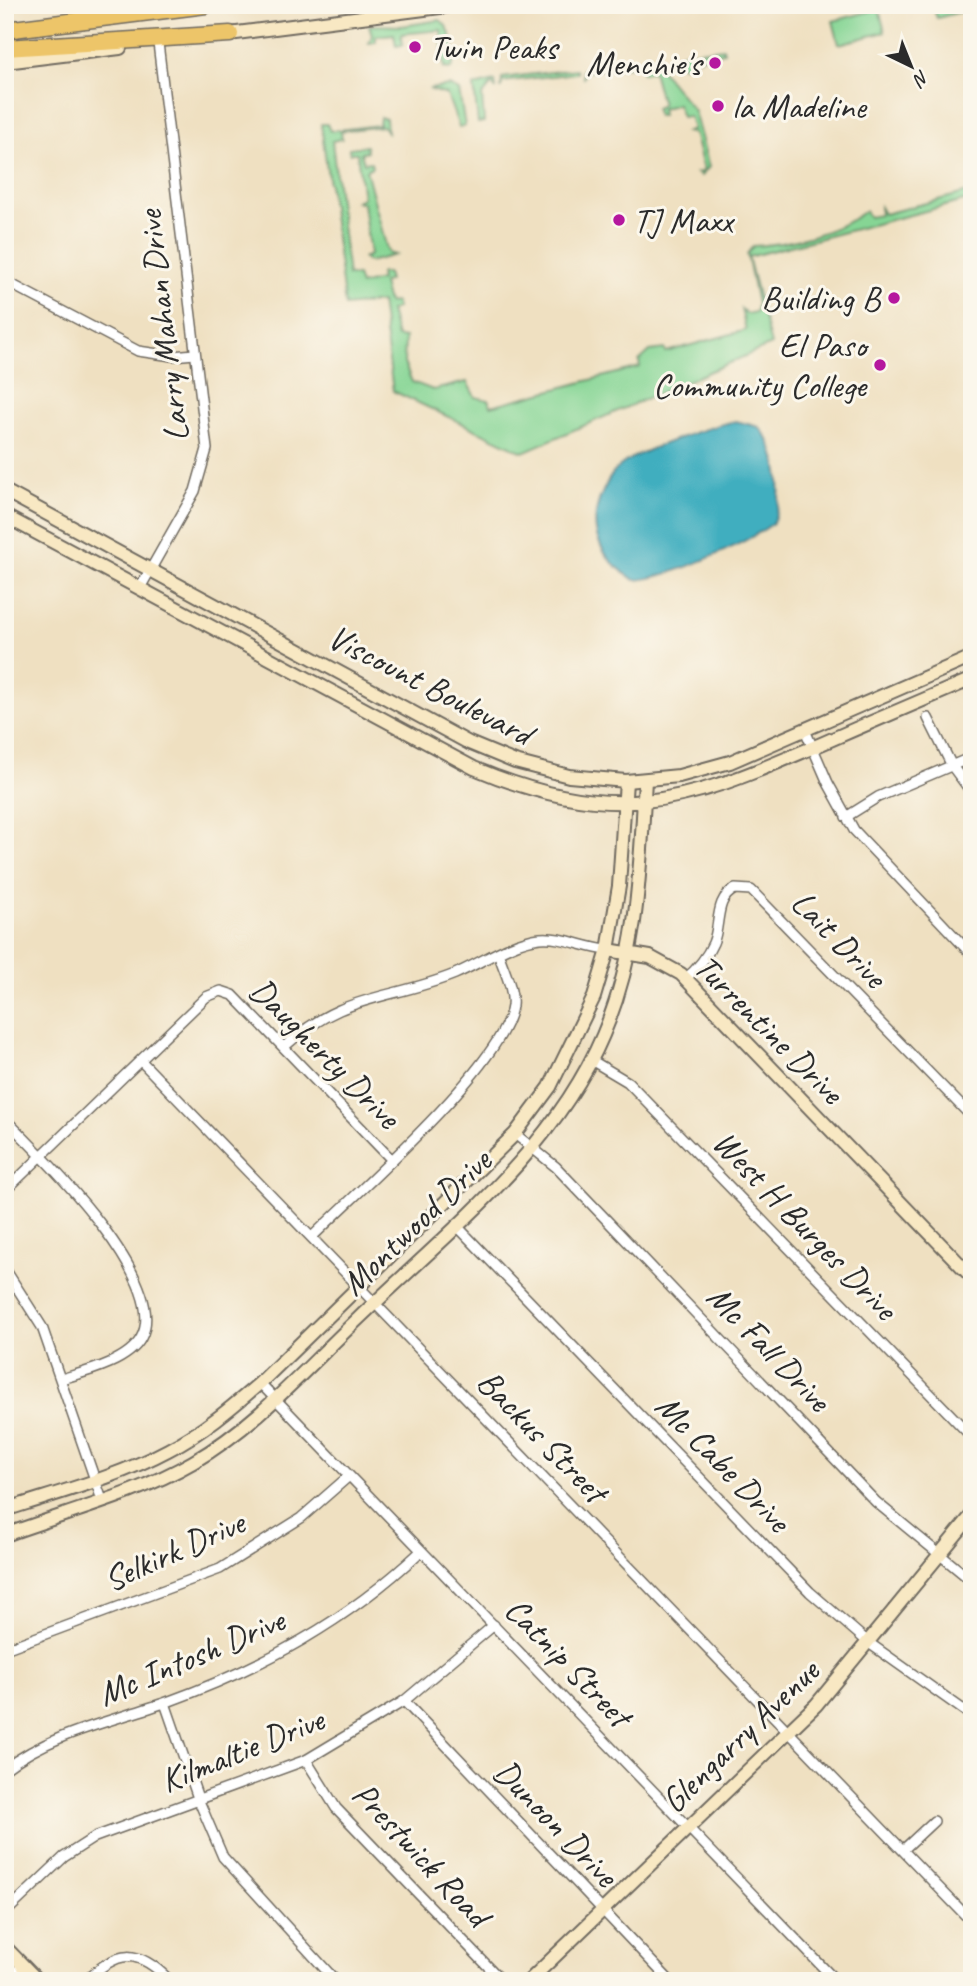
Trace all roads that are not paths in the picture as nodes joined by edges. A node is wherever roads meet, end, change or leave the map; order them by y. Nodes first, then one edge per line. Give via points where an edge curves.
1 (205, 5) edge
2 (456, 5) edge
3 (5, 30) edge
4 (230, 34) junction
5 (158, 43) junction
6 (5, 48) edge
7 (5, 62) edge
8 (7, 286) edge
9 (195, 354) junction
10 (5, 491) edge
11 (5, 516) edge
12 (150, 570) junction
13 (140, 588) junction
14 (300, 651) junction
15 (972, 657) edge
16 (290, 669) junction
17 (972, 679) edge
18 (928, 718) dead end
19 (805, 730) junction
20 (455, 735) junction
21 (812, 748) junction
22 (447, 753) junction
23 (972, 757) edge
24 (952, 766) junction
25 (645, 780) junction
26 (626, 781) junction
27 (972, 793) edge
28 (644, 801) junction
29 (624, 802) junction
30 (846, 817) junction
31 (608, 950) junction
32 (631, 952) junction
33 (499, 955) junction
34 (972, 955) edge
35 (685, 978) junction
36 (284, 1047) junction
37 (592, 1060) junction
38 (141, 1061) junction
39 (972, 1116) edge
40 (5, 1119) edge
41 (515, 1134) junction
42 (531, 1147) junction
43 (42, 1156) junction
44 (391, 1159) junction
45 (5, 1191) edge
46 (456, 1225) junction
47 (312, 1237) junction
48 (5, 1269) edge
49 (972, 1278) edge
50 (358, 1286) junction
51 (374, 1303) junction
52 (61, 1379) junction
53 (260, 1383) junction
54 (275, 1399) junction
55 (972, 1437) edge
56 (348, 1476) junction
57 (95, 1480) junction
58 (102, 1500) junction
59 (5, 1510) edge
60 (972, 1515) edge
61 (5, 1535) edge
62 (421, 1551) junction
63 (939, 1556) junction
64 (972, 1581) edge
65 (494, 1625) junction
66 (869, 1643) junction
67 (5, 1649) edge
68 (404, 1701) junction
69 (165, 1703) junction
70 (972, 1716) edge
71 (788, 1731) junction
72 (306, 1760) junction
73 (5, 1769) edge
74 (199, 1801) junction
75 (934, 1821) dead end
76 (687, 1828) junction
77 (903, 1850) junction
78 (601, 1910) junction
79 (5, 1913) edge
80 (972, 1922) edge
81 (5, 1947) edge
82 (23, 1965) junction
83 (6, 1981) edge
84 (38, 1981) edge
85 (85, 1981) edge
86 (170, 1981) edge
87 (336, 1981) edge
88 (502, 1981) edge
89 (529, 1981) edge
90 (670, 1981) edge
91 (836, 1981) edge

1 - 3 highway
2 - 4 main road
4 - 5 main road
4 - 6 highway
5 - 7 main road
5 - 9 street, Larry Mahan Drive
8 - 9 street via 138,351
9 - 12 street, Larry Mahan Drive via 207,436 205,463 195,491
10 - 12 main road, Viscount Boulevard
11 - 13 main road, Viscount Boulevard
12 - 13 street, Larry Mahan Drive
12 - 14 main road, Viscount Boulevard
13 - 16 main road, Viscount Boulevard
14 - 16 main road
14 - 20 main road, Viscount Boulevard
15 - 19 main road, Viscount Boulevard
16 - 22 main road, Viscount Boulevard
17 - 21 main road, Viscount Boulevard
18 - 24 street
19 - 21 street
19 - 25 main road, Viscount Boulevard via 717,766
20 - 22 main road
20 - 26 main road, Viscount Boulevard via 544,771
21 - 28 main road, Viscount Boulevard via 721,784
21 - 30 street
22 - 29 main road, Viscount Boulevard via 495,777 535,790
23 - 24 street
24 - 27 street
24 - 30 street via 878,797
25 - 26 main road, Viscount Boulevard
25 - 28 main road, Montwood Drive
26 - 29 main road, Montwood Drive
28 - 29 main road, Viscount Boulevard
28 - 32 main road, Montwood Drive
29 - 31 main road, Montwood Drive via 620,886
30 - 34 street via 868,848
31 - 32 main road, Turrentine Drive
31 - 33 street, Turrentine Drive via 542,938
31 - 41 main road, Montwood Drive via 594,997 562,1067
32 - 35 main road, Turrentine Drive via 665,964
32 - 37 main road, Montwood Drive
33 - 36 street, Turrentine Drive via 442,978 332,1011
33 - 44 street via 512,996 508,1019 464,1085
35 - 39 street, Lait Drive via 713,943 722,900 735,889 751,890
35 - 49 main road, Turrentine Drive
36 - 38 street, Daugherty Drive via 233,995 221,991 206,997
36 - 44 street, Daugherty Drive
37 - 42 main road, Montwood Drive
37 - 55 street, West H Burges Drive via 628,1082
38 - 43 street, Daugherty Drive
38 - 47 street, Backus Street
40 - 43 street
41 - 42 street, Mc Fall Drive
41 - 50 main road, Montwood Drive
42 - 46 main road, Montwood Drive
42 - 63 street, Mc Fall Drive via 556,1167 876,1502
43 - 45 street, Daugherty Drive
43 - 52 street via 112,1240 147,1314 146,1327 135,1346 99,1366
44 - 47 street
46 - 51 main road, Montwood Drive
46 - 66 street, Mc Cabe Drive via 790,1573
47 - 50 street, Backus Street
48 - 52 street via 37,1317
50 - 51 street, Backus Street
50 - 53 main road, Montwood Drive
51 - 54 main road, Montwood Drive
51 - 71 street, Backus Street
52 - 57 street
53 - 54 street, Catnip Street
53 - 57 main road, Montwood Drive via 186,1441
54 - 56 street, Catnip Street
54 - 58 main road, Montwood Drive via 239,1431 194,1461
56 - 62 street, Catnip Street
56 - 67 street, Selkirk Drive via 291,1525 220,1569
57 - 58 street
57 - 59 main road, Montwood Drive
58 - 61 main road, Montwood Drive
60 - 63 main road, Glengarry Avenue
62 - 65 street, Catnip Street
62 - 69 street, Mc Intosh Drive via 370,1596 308,1639 252,1668
63 - 64 street, Mc Fall Drive
63 - 66 main road, Glengarry Avenue
65 - 68 street, Kilmaltie Drive
65 - 76 street, Catnip Street
66 - 70 street, Mc Cabe Drive
66 - 71 main road, Glengarry Avenue
68 - 72 street, Kilmaltie Drive
68 - 78 street, Dunoon Drive
69 - 73 street, Mc Intosh Drive via 38,1747
69 - 74 street
71 - 76 main road, Glengarry Avenue
71 - 77 street, Backus Street
72 - 74 street, Kilmaltie Drive
72 - 88 street, Prestwick Road via 336,1808
74 - 79 street, Kilmaltie Drive via 95,1837
74 - 87 street via 232,1870
75 - 77 street
76 - 78 main road, Glengarry Avenue
76 - 91 street, Catnip Street
77 - 80 street, Backus Street
78 - 89 main road, Glengarry Avenue
78 - 90 street, Dunoon Drive
81 - 82 main road
82 - 83 street
82 - 84 main road
85 - 86 street via 103,1963 121,1956 143,1959

